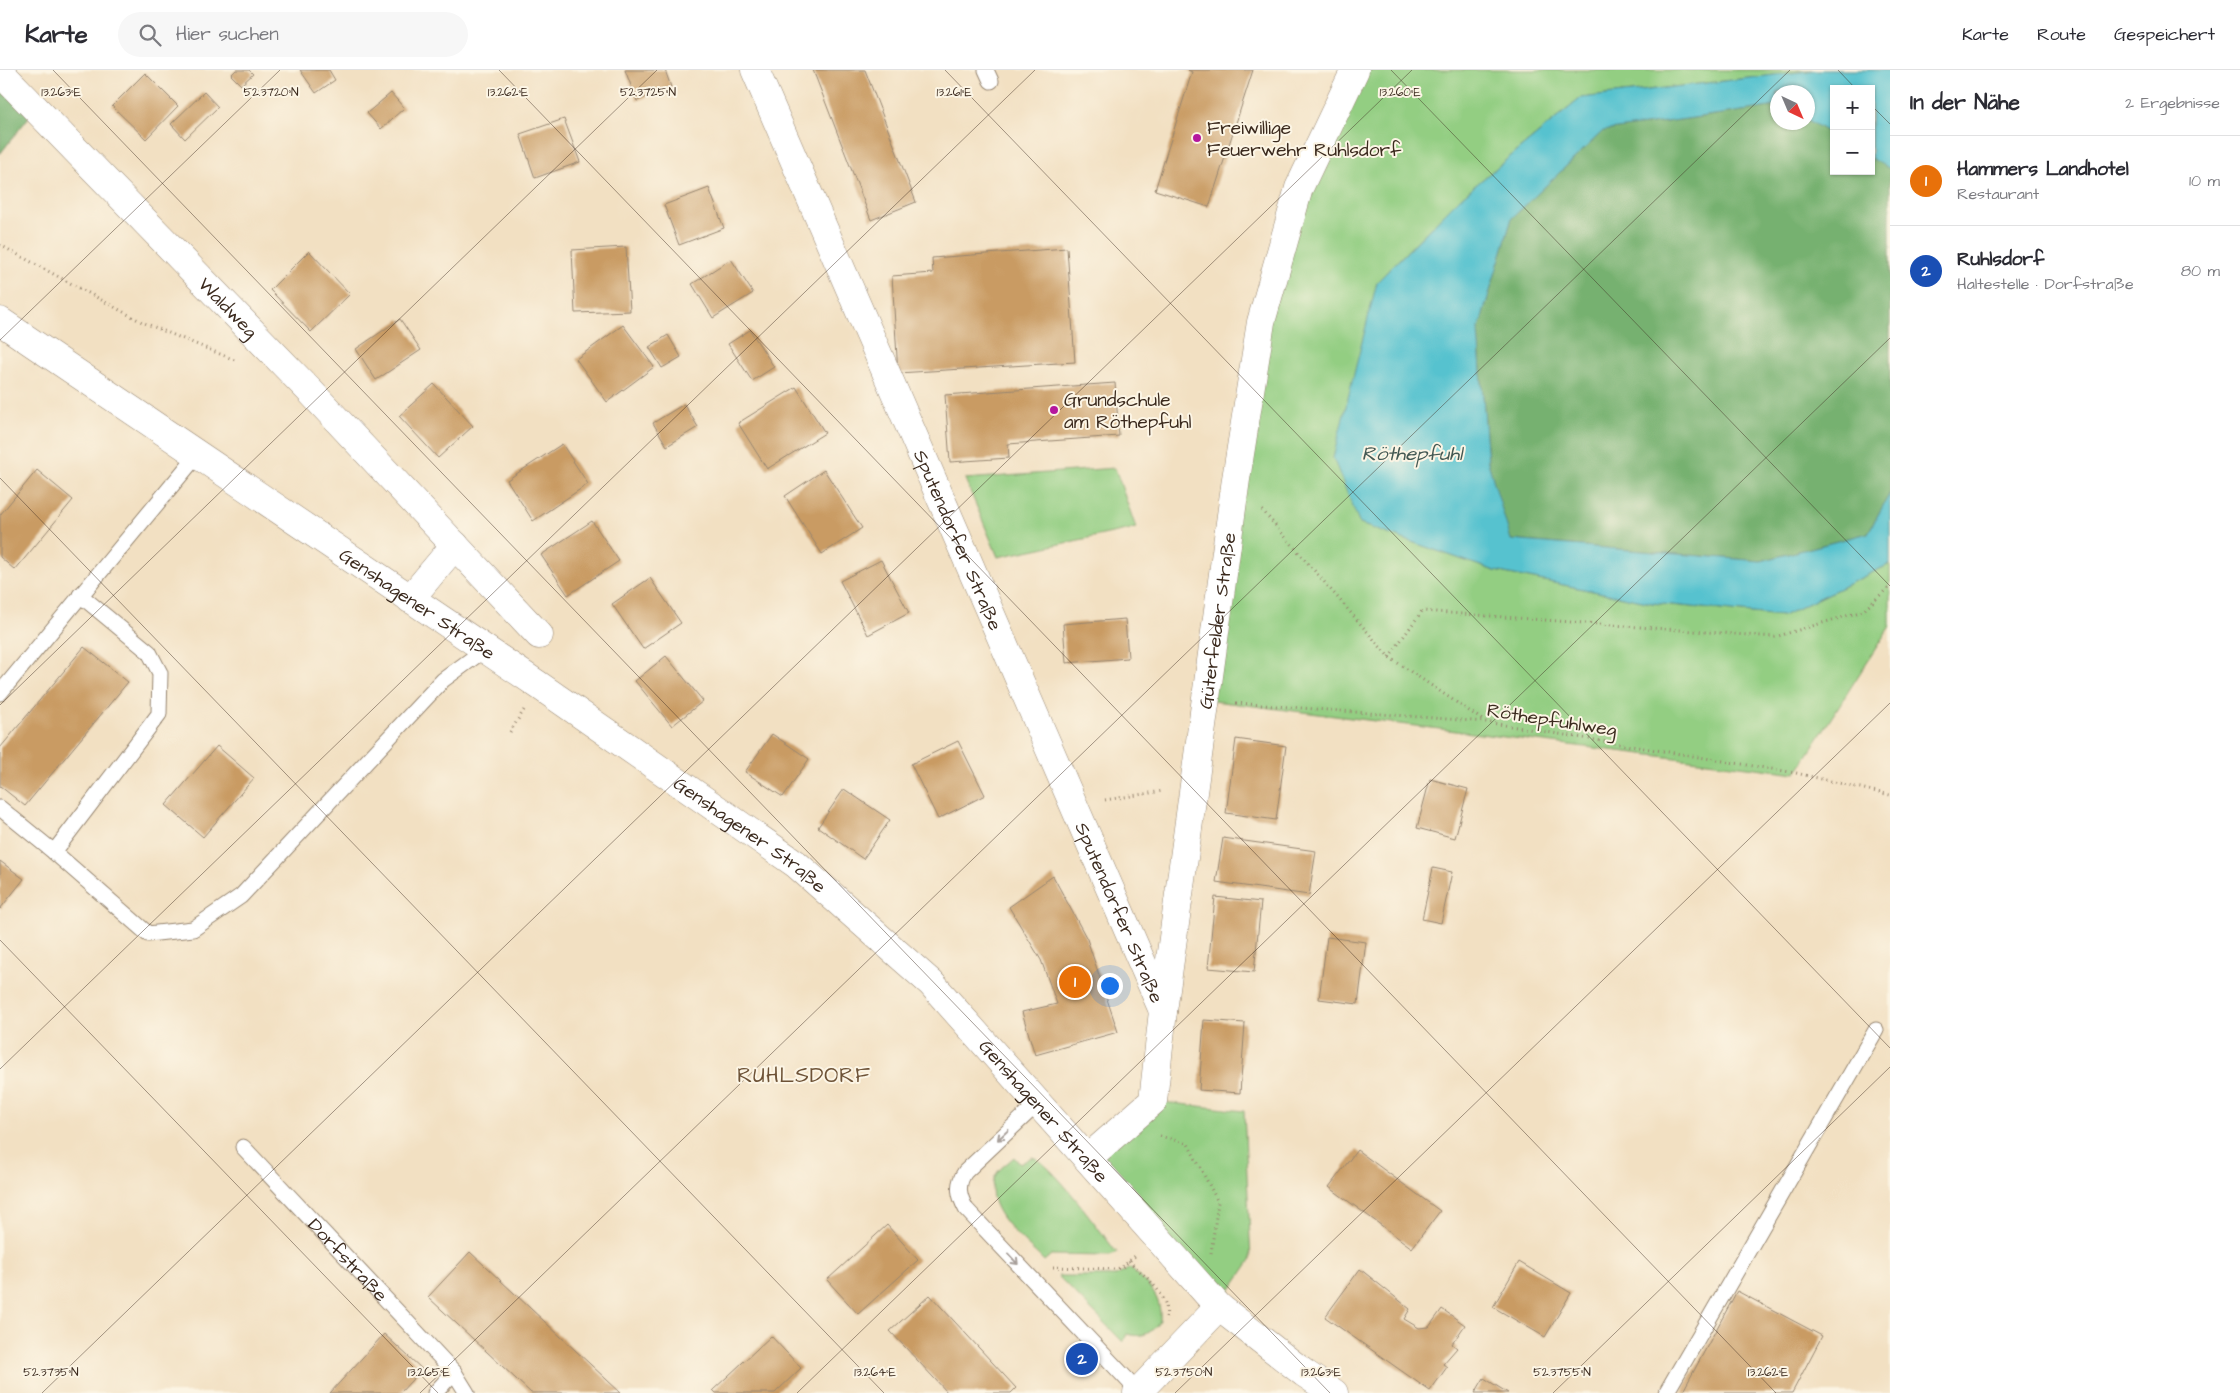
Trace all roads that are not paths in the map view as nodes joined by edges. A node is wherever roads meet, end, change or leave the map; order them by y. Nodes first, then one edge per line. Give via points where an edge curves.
1 (754, 70) edge
2 (1354, 70) edge
3 (0, 72) edge
4 (0, 321) edge
5 (198, 454) junction
6 (455, 545) junction
7 (80, 595) junction
8 (410, 599) junction
9 (539, 635) dead end
10 (484, 650) junction
11 (0, 693) edge
12 (0, 808) edge
13 (54, 852) junction
14 (1163, 1011) junction
15 (1876, 1030) dead end
16 (1039, 1102) junction
17 (243, 1147) dead end
18 (1088, 1158) junction
19 (1220, 1307) junction
20 (454, 1372) junction
21 (1137, 1392) edge
22 (435, 1393) edge
23 (467, 1393) edge
24 (1334, 1393) edge
25 (1666, 1393) edge

1 - 14 street, Sputendorfer Straße
2 - 14 street, Güterfelder Straße via 1299,188 1261,322 1236,479
3 - 6 street, Waldweg
4 - 5 street, Genshagener Straße
5 - 7 lane
5 - 8 street, Genshagener Straße
6 - 8 street
6 - 9 street, Waldweg
7 - 11 lane
7 - 13 lane via 150,652 160,673 159,714
8 - 10 street, Genshagener Straße
10 - 13 lane via 443,680 241,896 193,929 148,934
10 - 16 street, Genshagener Straße via 796,864 931,983
12 - 13 lane
14 - 18 street, Güterfelder Straße via 1153,1101
15 - 25 lane
16 - 18 street, Genshagener Straße
16 -> 21 lane via 965,1172 959,1192 966,1209
17 - 20 lane, Dorfstraße
18 - 19 street, Genshagener Straße
19 - 21 street
19 - 24 street, Genshagener Straße
20 - 22 lane
20 - 23 lane, Dorfstraße

